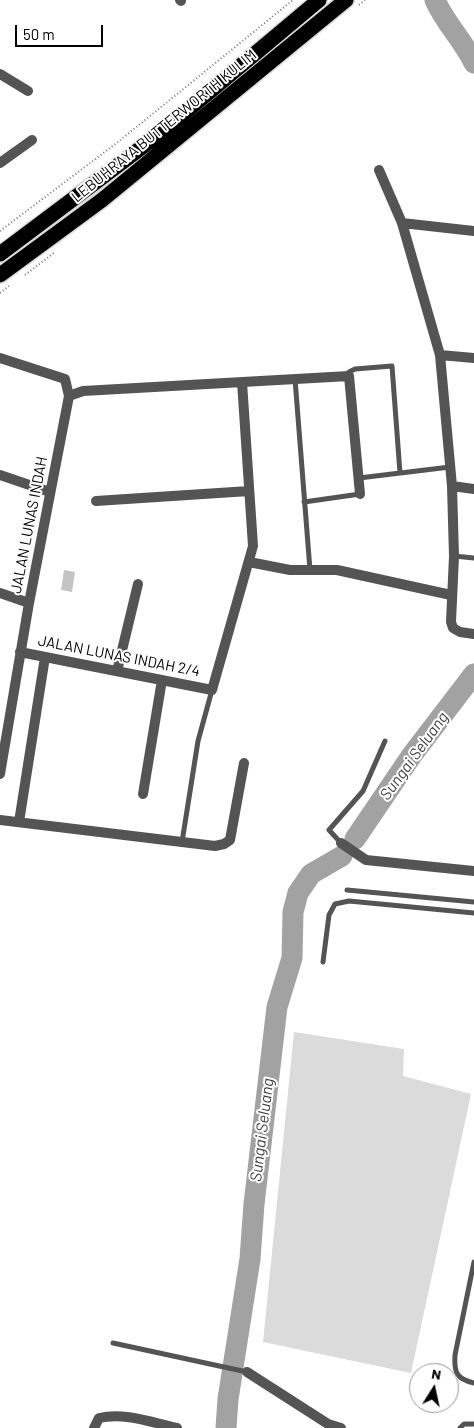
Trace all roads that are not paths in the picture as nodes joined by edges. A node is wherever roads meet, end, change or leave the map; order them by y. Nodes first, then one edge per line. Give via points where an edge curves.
1 (319, 0) edge
2 (346, 0) edge
3 (0, 74) edge
4 (28, 91) dead end
5 (32, 140) dead end
6 (0, 163) edge
7 (379, 170) dead end
8 (402, 224) junction
9 (474, 231) edge
10 (0, 254) edge
11 (0, 275) edge
12 (440, 355) junction
13 (0, 358) edge
14 (474, 358) edge
15 (349, 376) junction
16 (295, 379) junction
17 (242, 382) junction
18 (70, 396) junction
19 (450, 467) junction
20 (400, 474) junction
21 (0, 475) edge
22 (358, 478) junction
23 (452, 486) junction
24 (474, 489) edge
25 (249, 491) junction
26 (50, 492) junction
27 (360, 494) joint
28 (96, 501) dead end
29 (304, 502) junction
30 (454, 556) junction
31 (474, 558) edge
32 (249, 562) junction
33 (310, 570) junction
34 (138, 584) dead end
35 (0, 593) edge
36 (451, 595) junction
37 (28, 603) junction
38 (474, 634) edge
39 (20, 652) junction
40 (45, 658) junction
41 (116, 671) junction
42 (162, 680) junction
43 (212, 690) junction
44 (385, 741) dead end
45 (244, 763) dead end
46 (0, 774) edge
47 (143, 794) dead end
48 (0, 820) edge
49 (19, 822) junction
50 (182, 842) junction
51 (341, 843) joint
52 (474, 871) edge
53 (347, 890) dead end
54 (474, 902) edge
55 (474, 912) edge
56 (323, 962) dead end
57 (474, 1262) edge
58 (112, 1343) dead end
59 (247, 1372) joint
60 (474, 1383) edge
61 (474, 1424) edge
62 (94, 1428) edge
63 (177, 1428) edge
64 (341, 1428) edge
65 (460, 1428) edge

1 - 10 highway, LEBUHRAYA BUTTERWORTH KULIM via 157,136
2 - 11 highway, LEBUHRAYA BUTTERWORTH KULIM via 102,200
3 - 4 street
5 - 6 street
7 - 8 street
8 - 9 street
8 - 12 street
12 - 14 street
12 - 19 street
13 - 18 street via 64,379
15 - 16 street
15 - 20 lane via 349,372 355,369 392,366
15 - 22 street
16 - 17 street
16 - 29 lane
17 - 18 street via 83,391
17 - 25 street
18 - 26 street, JALAN LUNAS INDAH
19 - 20 lane
19 - 23 street
20 - 22 lane
21 - 26 street
22 - 27 street
23 - 24 street
23 - 30 street
25 - 28 street
25 - 32 street via 253,546
26 - 37 street, JALAN LUNAS INDAH
27 - 29 lane
29 - 33 lane
30 - 31 lane
30 - 36 street
32 - 33 street via 290,570
32 - 43 street
33 - 36 street via 337,570
34 - 41 street
35 - 37 street
36 - 38 street via 453,628
37 - 39 street, JALAN LUNAS INDAH
39 - 40 street, JALAN LUNAS INDAH 2/4
39 - 46 street, JALAN LUNAS INDAH
40 - 41 street, JALAN LUNAS INDAH 2/4
40 - 49 street
41 - 42 street, JALAN LUNAS INDAH 2/4
42 - 43 street, JALAN LUNAS INDAH 2/4
42 - 47 street
43 - 50 lane via 198,741
44 - 51 lane via 363,791 330,830
45 - 50 street via 230,840 214,846
48 - 49 street
49 - 50 street
51 - 52 street via 366,860
53 - 54 lane
55 - 56 lane via 349,901 335,904 329,915
57 - 60 lane via 454,1369 458,1376
58 - 59 lane
59 - 64 street via 328,1424
61 - 65 lane via 464,1424
62 - 63 street via 99,1418 110,1415

